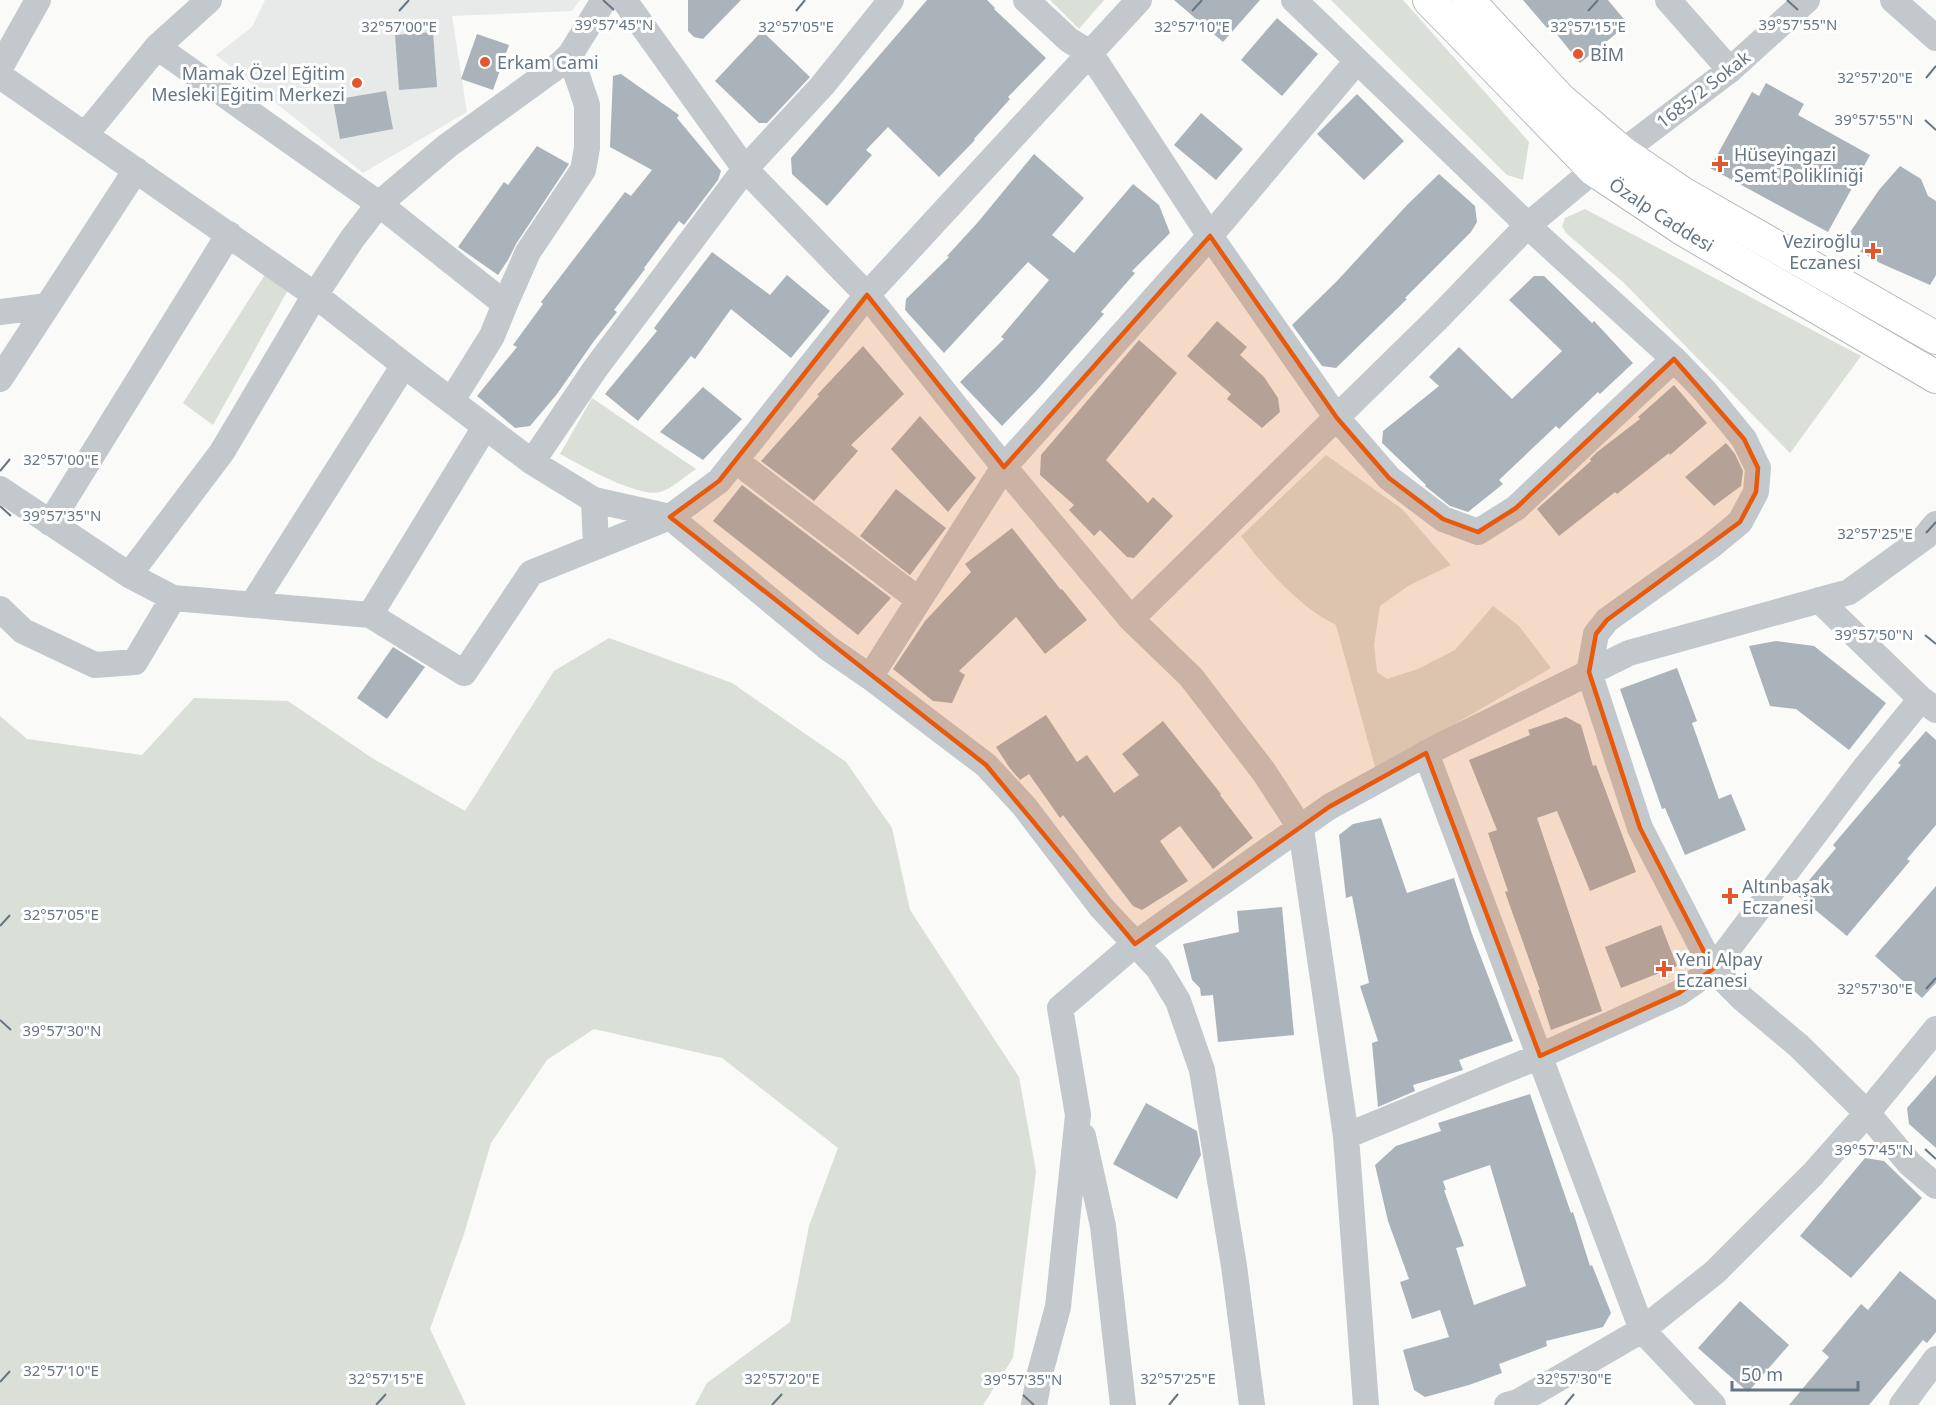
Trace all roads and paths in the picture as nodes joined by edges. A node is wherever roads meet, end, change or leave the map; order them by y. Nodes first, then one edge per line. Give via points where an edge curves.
1 (38, 0) edge
2 (209, 0) edge
3 (604, 0) edge
4 (624, 0) edge
5 (891, 0) edge
6 (1026, 0) edge
7 (1139, 0) edge
8 (1294, 0) edge
9 (1430, 0) edge
10 (1468, 0) edge
11 (1668, 0) edge
12 (1808, 0) edge
13 (1893, 0) edge
14 (1936, 38) edge
15 (157, 46) junction
16 (1090, 53) junction
17 (570, 56) junction
18 (1357, 61) junction
19 (0, 68) edge
20 (1730, 70) junction
21 (0, 76) edge
22 (85, 135) junction
23 (1623, 152) junction
24 (745, 169) junction
25 (136, 170) junction
26 (1593, 170) junction
27 (379, 204) junction
28 (1528, 225) junction
29 (228, 234) junction
30 (1210, 236) junction
31 (315, 295) junction
32 (867, 295) junction
33 (505, 304) junction
34 (47, 306) junction
35 (0, 312) edge
36 (1936, 338) edge
37 (1674, 359) junction
38 (404, 365) junction
39 (1936, 377) edge
40 (0, 379) edge
41 (452, 400) junction
42 (1337, 418) junction
43 (485, 427) junction
44 (736, 461) junction
45 (532, 462) junction
46 (1004, 467) junction
47 (0, 489) edge
48 (594, 500) junction
49 (670, 517) junction
50 (50, 524) junction
51 (1936, 524) edge
52 (596, 547) junction
53 (129, 575) junction
54 (173, 598) junction
55 (920, 600) junction
56 (1819, 600) junction
57 (252, 604) junction
58 (0, 609) edge
59 (370, 615) junction
60 (1131, 620) junction
61 (1589, 672) junction
62 (870, 677) junction
63 (1928, 705) edge
64 (1426, 753) junction
65 (1300, 829) junction
66 (1135, 944) junction
67 (1713, 969) junction
68 (1936, 1029) edge
69 (1540, 1056) junction
70 (1867, 1113) junction
71 (1078, 1115) junction
72 (1346, 1136) junction
73 (1936, 1186) edge
74 (1642, 1330) junction
75 (1936, 1359) edge
76 (1039, 1380) junction
77 (1020, 1405) edge
78 (1034, 1405) edge
79 (1123, 1405) edge
80 (1252, 1405) edge
81 (1366, 1405) edge
82 (1507, 1405) edge
83 (1713, 1405) edge
84 (1902, 1405) edge

1 - 19 street
2 - 15 street
3 - 17 street
4 - 24 street
5 - 24 street via 822,86
6 - 16 street via 1069,40
7 - 16 street
8 - 18 street
9 - 26 main road, Özalp Caddesi
10 - 23 main road, Özalp Caddesi via 1560,99
11 - 20 street
12 - 20 street, 1685/2 Sokak
13 - 14 street
15 - 22 street
15 - 27 street
16 - 30 street
16 - 32 street
17 - 27 street via 447,146
17 - 33 street via 586,105 583,170 528,252
18 - 28 street
18 - 30 street
20 - 23 street, 1685/2 Sokak
21 - 22 street
22 - 25 street
23 - 26 street, 1685/2 Sokak
23 - 36 main road, Özalp Caddesi via 1684,194
24 - 32 street
24 - 45 street via 595,369
25 - 29 street
25 - 34 street
26 - 28 street, 1685/2 Sokak
26 - 39 main road, Özalp Caddesi via 1684,230
27 - 31 street
27 - 33 street
28 - 37 street
28 - 42 street, 1685/2 Sokak
29 - 31 street
29 - 50 street
30 - 42 street
30 - 46 street
31 - 38 street
31 - 53 street via 222,452
32 - 44 street
32 - 46 street
33 - 41 street via 492,336
34 - 35 street
34 - 40 street
37 - 42 street via 1516,508 1478,532 1443,519 1389,478
37 - 61 street via 1744,439 1758,468 1756,492 1740,522 1607,620 1596,634
38 - 41 street
38 - 57 street
41 - 43 street
42 - 60 street, 1685/2 Sokak
43 - 45 street
43 - 59 street
44 - 49 street via 719,481
44 - 55 street
45 - 48 street
46 - 55 street
46 - 60 street
47 - 50 street
48 - 49 street
48 - 52 street
49 - 52 street
49 - 62 street via 828,648
50 - 53 street
51 - 56 street via 1925,537 1849,592
52 - 59 street via 531,573 464,674
53 - 54 street
54 - 57 street
54 - 58 street via 135,662 95,665 23,631
55 - 62 street
56 - 61 street via 1629,653
56 - 63 street
57 - 59 street
60 - 65 street via 1191,677 1264,772
61 - 64 street
61 - 67 street via 1640,828
62 - 66 street via 986,765
63 - 67 street via 1857,778
64 - 65 street via 1329,807
64 - 69 street
65 - 66 street
65 - 72 street
66 - 71 street via 1060,1008
66 - 80 street via 1158,968 1178,1001 1202,1070
67 - 69 street via 1679,993
67 - 70 street
68 - 70 street
69 - 72 street
69 - 74 street
70 - 73 street via 1910,1164
70 - 74 street via 1813,1174 1715,1272
71 - 76 street via 1058,1307
71 - 79 street via 1103,1226
72 - 81 street
74 - 82 street
74 - 83 street
75 - 84 street
76 - 77 street
76 - 78 street

